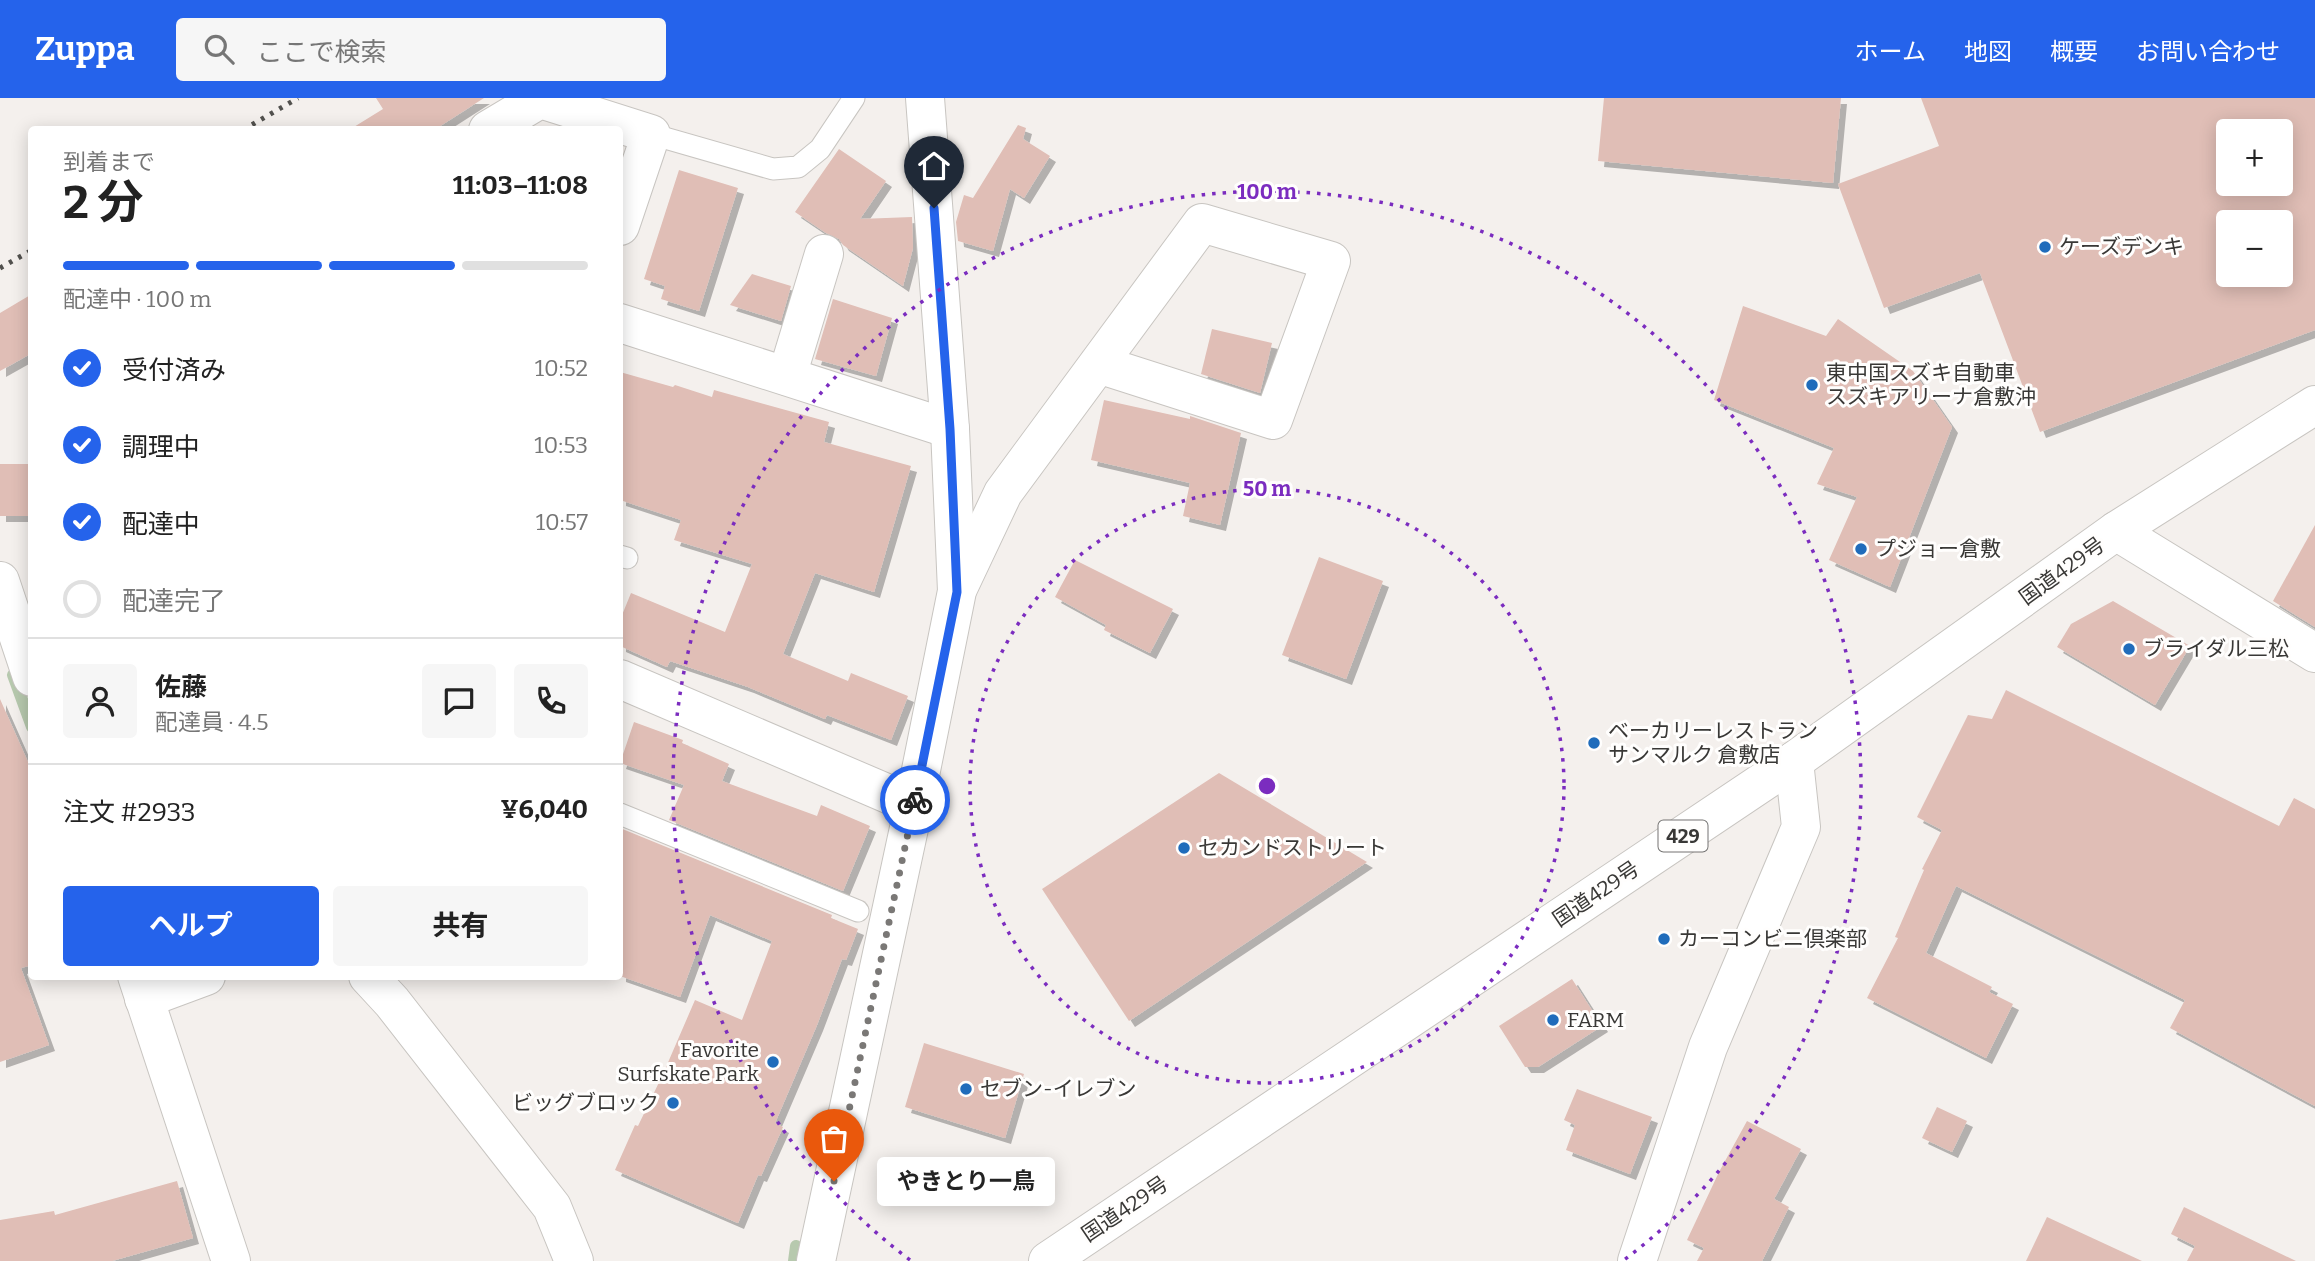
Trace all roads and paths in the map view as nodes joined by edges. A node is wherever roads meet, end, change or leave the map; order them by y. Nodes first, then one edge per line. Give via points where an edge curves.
1 (854, 98) edge
2 (925, 98) edge
3 (495, 126) edge
4 (652, 134) junction
5 (623, 217) edge
6 (824, 254) dead end
7 (623, 324) edge
8 (1098, 364) junction
9 (787, 376) junction
10 (2315, 405) edge
11 (938, 425) junction
12 (2116, 531) junction
13 (28, 578) edge
14 (0, 579) edge
15 (957, 592) junction
16 (2315, 653) edge
17 (28, 665) edge
18 (623, 680) edge
19 (1794, 761) junction
20 (903, 800) junction
21 (623, 815) edge
22 (859, 911) dead end
23 (184, 980) edge
24 (372, 980) edge
25 (140, 988) edge
26 (231, 1261) edge
27 (573, 1261) edge
28 (817, 1261) edge
29 (1048, 1261) edge
30 (1637, 1261) edge

1 - 4 lane via 820,149 798,167 773,169
2 - 11 main road
3 - 4 main road via 540,99
4 - 5 main road
6 - 9 main road
7 - 9 main road
8 - 8 main road via 1202,223 1331,261 1273,420
8 - 15 main road via 1003,493
9 - 11 main road
10 - 12 main road, 国道429号 / 429
11 - 15 main road
12 - 16 main road
12 - 19 main road, 国道429号 / 429
13 - 14 main road
14 - 17 main road
15 - 20 main road
18 - 20 main road
19 - 29 main road, 国道429号 / 429
19 - 30 main road via 1801,827 1708,1047
20 - 28 main road
21 - 22 lane
23 - 25 main road
24 - 27 main road via 552,1207
25 - 26 main road

